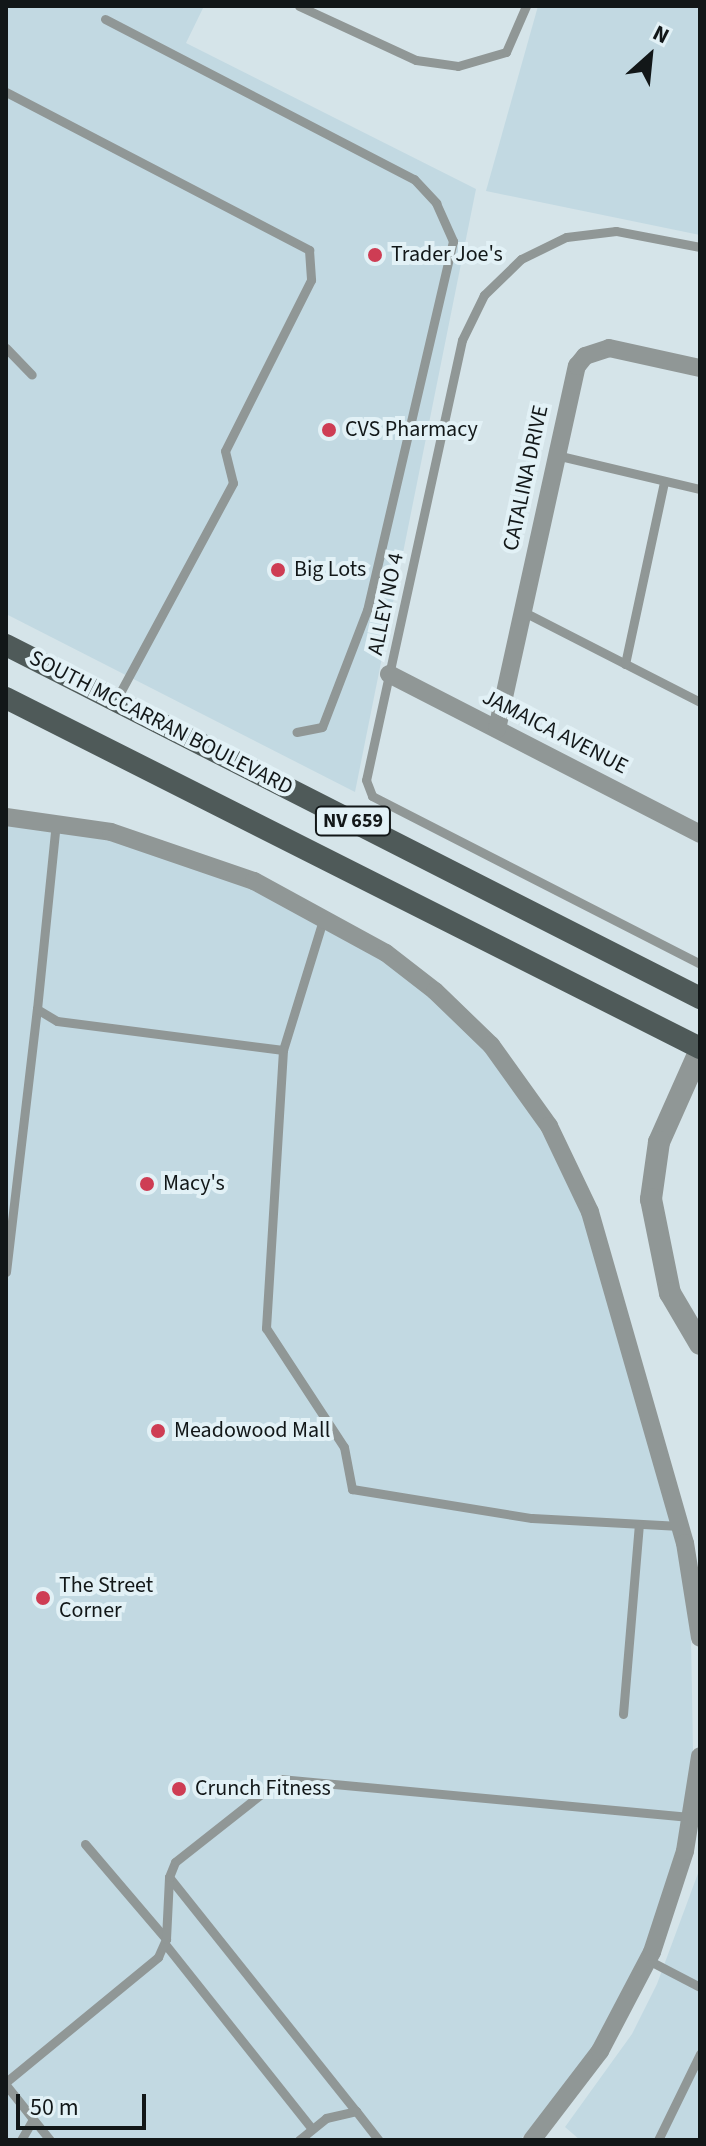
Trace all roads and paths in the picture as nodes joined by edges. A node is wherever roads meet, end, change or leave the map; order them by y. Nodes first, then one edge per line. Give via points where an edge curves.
1 (299, 6) edge
2 (526, 6) edge
3 (105, 19) dead end
4 (6, 92) edge
5 (700, 247) edge
6 (6, 348) edge
7 (700, 368) edge
8 (32, 375) dead end
9 (556, 455) junction
10 (664, 482) junction
11 (700, 489) edge
12 (522, 611) junction
13 (6, 645) edge
14 (625, 664) junction
15 (389, 674) junction
16 (6, 698) edge
17 (116, 700) junction
18 (700, 702) edge
19 (497, 729) junction
20 (296, 732) dead end
21 (6, 817) edge
22 (56, 822) junction
23 (700, 834) edge
24 (324, 917) junction
25 (700, 964) edge
26 (700, 998) edge
27 (37, 1009) junction
28 (700, 1049) edge
29 (283, 1050) junction
30 (6, 1272) edge
31 (700, 1344) edge
32 (639, 1525) junction
33 (680, 1526) junction
34 (700, 1638) edge
35 (623, 1714) dead end
36 (699, 1767) edge
37 (692, 1817) junction
38 (85, 1844) dead end
39 (169, 1877) junction
40 (165, 1942) junction
41 (648, 1960) junction
42 (700, 1987) edge
43 (700, 2054) edge
44 (6, 2084) edge
45 (356, 2111) junction
46 (33, 2119) junction
47 (312, 2129) junction
48 (21, 2140) edge
49 (50, 2140) edge
50 (299, 2140) edge
51 (379, 2140) edge
52 (532, 2140) edge
53 (658, 2140) edge

1 - 2 lane via 416,60 458,66 506,52
3 - 20 lane via 414,179 436,203 453,241 367,610 322,727
4 - 17 lane via 309,250 311,280 225,451 233,483
5 - 15 lane, ALLEY NO 4 via 616,231 566,237 521,259 484,295 462,340
6 - 8 lane
7 - 9 street, CATALINA DRIVE via 609,348 585,356 573,376
9 - 10 lane
9 - 12 street, CATALINA DRIVE
10 - 11 lane
10 - 14 lane
12 - 14 lane
12 - 19 street, CATALINA DRIVE
13 - 17 main road, SOUTH MCCARRAN BOULEVARD / NV 659
14 - 18 lane
15 - 19 street, JAMAICA AVENUE
15 - 25 lane, ALLEY NO 4 via 366,780 372,796
16 - 28 main road, NV 659
17 - 26 main road, SOUTH MCCARRAN BOULEVARD / NV 659
19 - 23 street, JAMAICA AVENUE
21 - 22 street
22 - 24 street via 111,832 207,862
22 - 27 lane
24 - 29 lane
24 - 33 street via 386,953 460,1013 520,1082 549,1126 590,1212
27 - 29 lane via 57,1021
27 - 30 lane
28 - 31 street via 659,1142 651,1199 670,1293
29 - 32 lane via 266,1328 344,1447 352,1489 487,1512
32 - 33 lane
32 - 35 lane
33 - 34 street
36 - 37 street
37 - 39 lane via 280,1779 180,1855
37 - 41 street via 671,1901
38 - 40 lane
39 - 40 lane
39 - 45 lane
40 - 44 lane via 150,1963
40 - 47 lane
41 - 42 lane
41 - 52 street via 600,2051
43 - 53 lane
44 - 46 lane
45 - 47 lane via 326,2118
45 - 51 lane
46 - 48 lane
46 - 49 lane
47 - 50 lane

